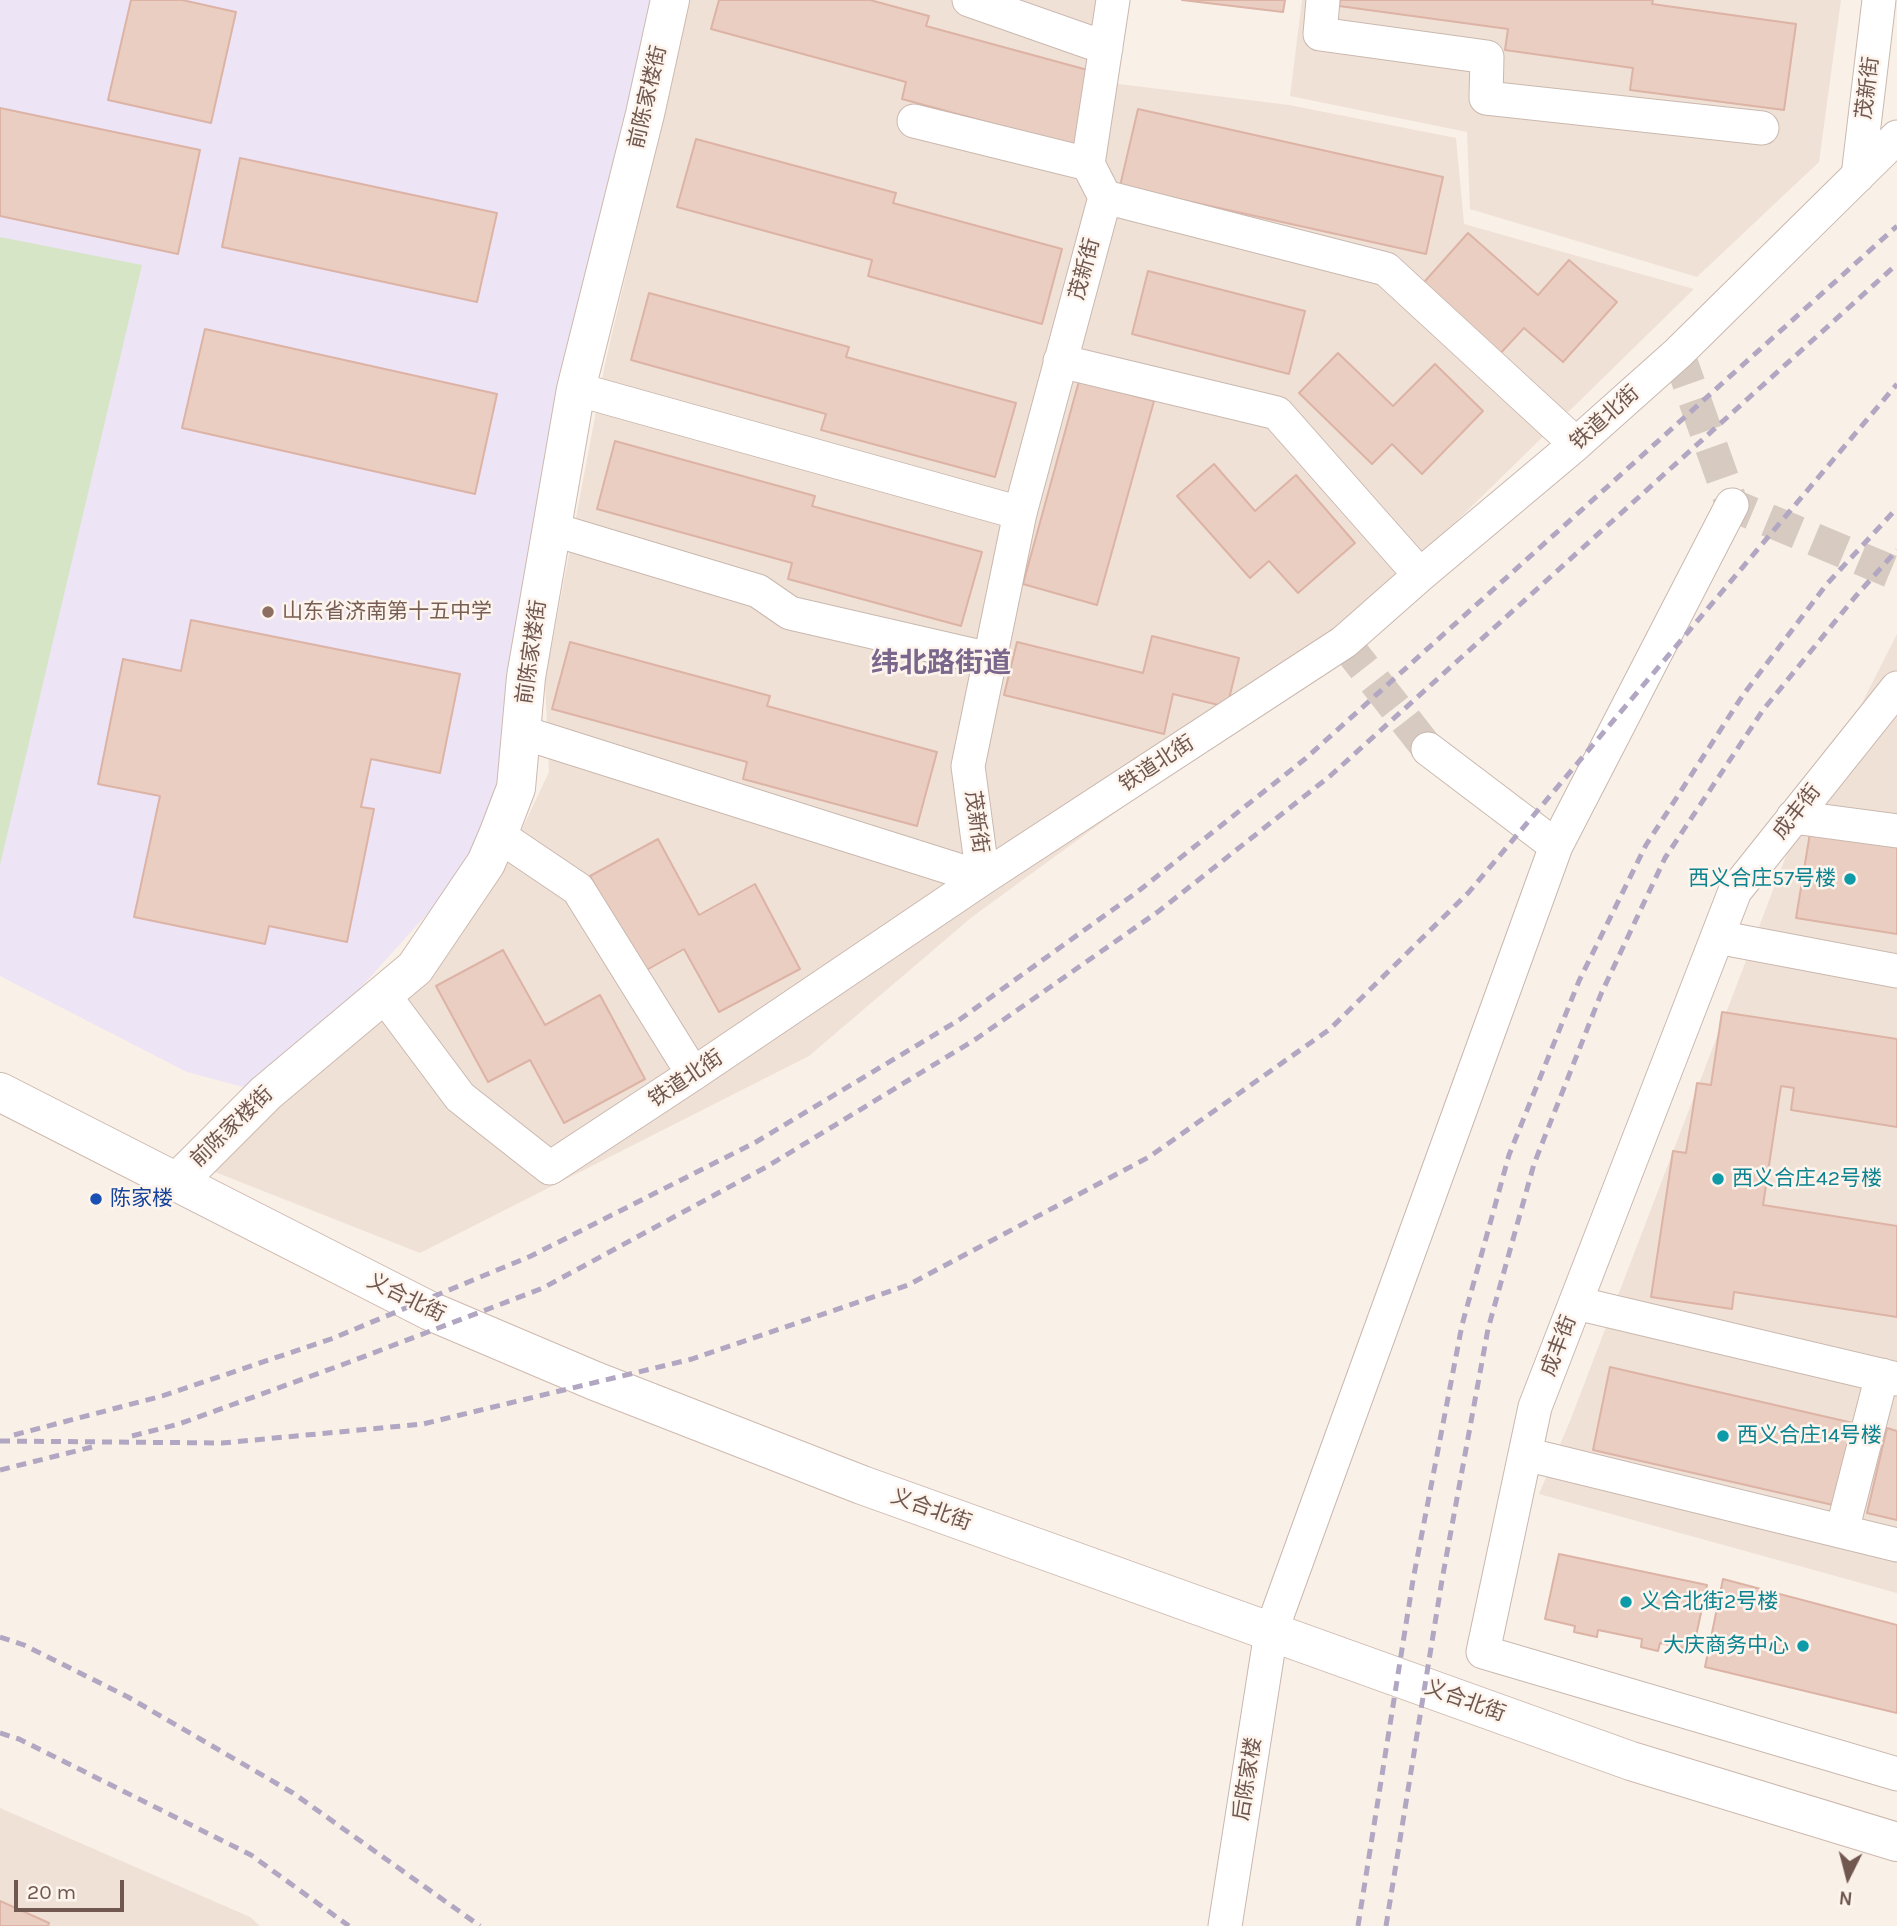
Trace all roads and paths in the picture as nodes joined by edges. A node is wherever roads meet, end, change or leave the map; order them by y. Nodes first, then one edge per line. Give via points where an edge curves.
1 (670, 0) edge
2 (969, 0) edge
3 (1113, 0) edge
4 (1322, 0) edge
5 (1879, 0) edge
6 (1106, 48) junction
7 (914, 121) dead end
8 (1762, 128) dead end
9 (1897, 137) edge
10 (1088, 164) junction
11 (1858, 176) junction
12 (1105, 197) junction
13 (1060, 361) junction
14 (576, 388) junction
15 (1576, 444) junction
16 (1732, 505) dead end
17 (1020, 513) junction
18 (552, 529) junction
19 (1420, 575) junction
20 (990, 659) junction
21 (1897, 688) edge
22 (521, 732) junction
23 (1429, 749) tunnel mouth
24 (1793, 817) junction
25 (1897, 831) edge
26 (498, 835) junction
27 (1556, 846) junction
28 (984, 878) junction
29 (1717, 937) junction
30 (1897, 971) edge
31 (383, 994) junction
32 (693, 1074) junction
33 (0, 1092) edge
34 (176, 1182) junction
35 (1576, 1303) junction
36 (1889, 1377) edge
37 (1525, 1454) junction
38 (1842, 1531) junction
39 (1897, 1545) edge
40 (1271, 1632) junction
41 (1897, 1774) edge
42 (1897, 1842) edge
43 (1225, 1926) edge

1 - 14 main road, 前陈家楼街
2 - 6 street
3 - 6 street
4 - 8 street via 1320,34 1487,57 1486,98
5 - 11 street, 茂新街
6 - 10 street
7 - 10 street
9 - 11 street, 铁道北街
10 - 12 street
11 - 15 street, 铁道北街 via 1678,353
12 - 13 street, 茂新街
12 - 15 street via 1386,269
13 - 17 street, 茂新街
13 - 19 street via 1277,413
14 - 17 street
14 - 18 main road, 前陈家楼街
15 - 19 street, 铁道北街
16 - 27 street, 后陈家楼
17 - 20 street, 茂新街
18 - 20 street via 758,590 790,613
18 - 22 main road, 前陈家楼街
19 - 28 street, 铁道北街 via 1344,642
20 - 28 street, 茂新街 via 968,766
21 - 24 street, 成丰街
22 - 26 main road, 前陈家楼街 via 516,788
22 - 28 street
23 - 27 street
24 - 25 street
24 - 29 street, 成丰街 via 1735,891
26 - 31 main road, 前陈家楼街 via 486,863 415,968
26 - 32 street via 578,889
27 - 40 street, 后陈家楼
28 - 32 street, 铁道北街
29 - 30 street
29 - 35 street, 成丰街
31 - 32 street, 铁道北街 via 460,1097 550,1168
31 - 34 main road, 前陈家楼街 via 266,1093
33 - 34 main road, 义合北街
34 - 40 main road, 义合北街 via 430,1311 595,1381 862,1485
35 - 36 street
35 - 37 street, 成丰街 via 1535,1407
36 - 38 street
37 - 38 street
37 - 41 street, 成丰街 via 1483,1652
38 - 39 street
40 - 42 main road, 义合北街 via 1631,1761
40 - 43 street, 后陈家楼

